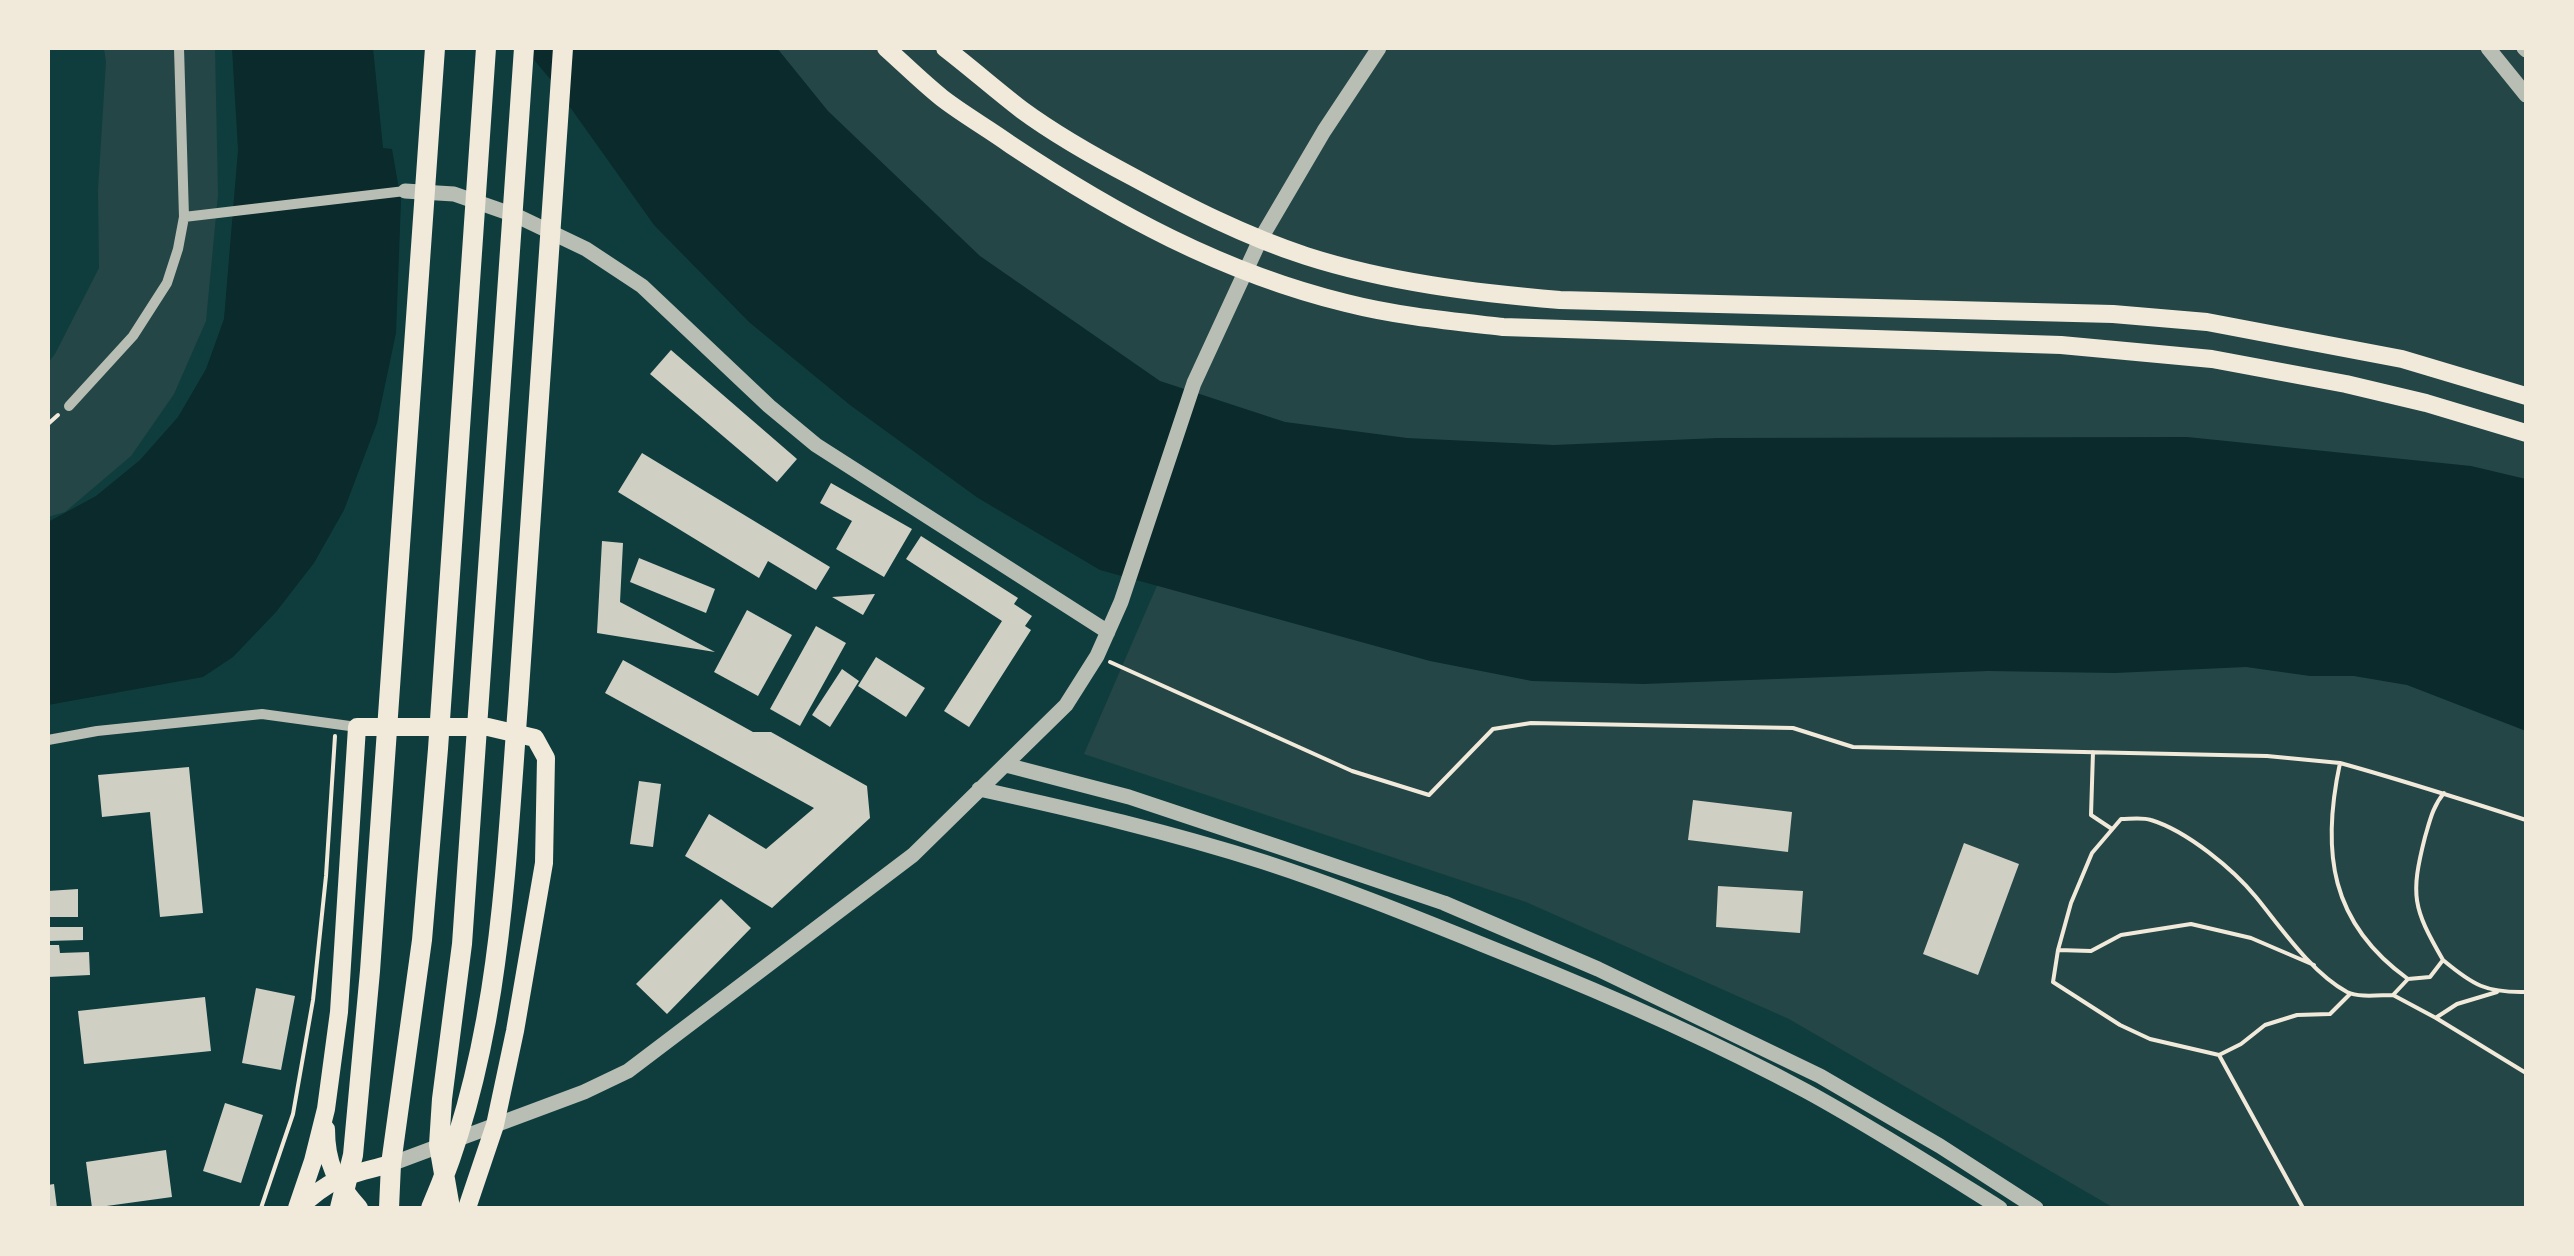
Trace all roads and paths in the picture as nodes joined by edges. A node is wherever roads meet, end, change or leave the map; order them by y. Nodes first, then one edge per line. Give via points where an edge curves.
1 (179, 48) edge
2 (435, 48) edge
3 (486, 48) edge
4 (524, 48) edge
5 (563, 48) edge
6 (886, 48) edge
7 (945, 48) edge
8 (1379, 48) edge
9 (2488, 48) edge
10 (2526, 95) edge
11 (405, 191) joint
12 (184, 217) junction
13 (1260, 240) junction
14 (1299, 254) junction
15 (1245, 272) junction
16 (1288, 286) junction
17 (2526, 396) edge
18 (70, 406) dead end
19 (2526, 434) edge
20 (1108, 632) junction
21 (1097, 656) junction
22 (336, 726) junction
23 (357, 727) junction
24 (48, 740) edge
25 (2093, 752) junction
26 (2340, 763) junction
27 (1006, 765) junction
28 (978, 789) junction
29 (2444, 793) junction
30 (2526, 820) edge
31 (2112, 829) junction
32 (2058, 950) junction
33 (2442, 960) junction
34 (2314, 965) junction
35 (2408, 979) junction
36 (2496, 992) junction
37 (2526, 992) edge
38 (2350, 994) junction
39 (2393, 995) junction
40 (2436, 1018) junction
41 (2219, 1054) junction
42 (2526, 1074) edge
43 (326, 1108) junction
44 (495, 1125) junction
45 (439, 1145) junction
46 (391, 1164) junction
47 (335, 1179) junction
48 (262, 1208) edge
49 (298, 1208) edge
50 (340, 1208) edge
51 (358, 1208) edge
52 (390, 1208) edge
53 (432, 1208) edge
54 (450, 1208) edge
55 (467, 1208) edge
56 (2000, 1208) edge
57 (2036, 1208) edge
58 (2303, 1208) edge

1 - 12 street
2 - 50 main road via 368,989 352,1156
3 - 46 main road via 422,940
4 - 45 main road via 462,944
5 - 53 main road via 502,909 473,1085
6 - 15 main road via 943,99 1073,186
7 - 13 main road via 1097,158
8 - 13 street
9 - 10 street
11 - 12 street
11 - 20 street via 454,194 586,249 642,286 816,446
12 - 18 street via 167,282 133,336
13 - 14 main road
13 - 15 street
14 - 16 main road via 1284,255 1277,264 1276,274
14 - 17 main road via 1443,287 1560,300 2206,322 2402,359
15 - 16 main road
15 - 20 street via 1194,384
16 - 19 main road via 1428,319 1503,327 2061,345 2212,359 2426,403
20 - 21 street
21 - 25 path via 1352,771 1429,795 1493,729 1531,723 1793,728 1853,747
21 - 27 street via 1059,714
22 - 23 street
22 - 24 street via 262,714
22 - 48 path via 313,1000 293,1114
23 - 43 main road
23 - 44 main road via 488,727 535,738 546,758 544,864
25 - 26 path
25 - 31 path via 2091,816
26 - 29 path
26 - 35 path via 2330,829 2340,893 2361,934
27 - 28 street
27 - 57 street via 1129,797 1444,903 1598,968 1820,1076
28 - 44 street via 914,854 628,1070
28 - 56 street via 1265,862 1580,984 1806,1091
29 - 30 path
29 - 33 path via 2434,804 2414,891 2422,925
31 - 32 path via 2092,853
31 - 34 path via 2120,819 2148,818 2180,833 2253,893
32 - 34 path via 2091,952 2121,935 2190,924 2251,938
32 - 41 path via 2054,982 2120,1025 2150,1039
33 - 35 path via 2430,977
33 - 36 path
34 - 38 path
35 - 39 path
36 - 37 path
36 - 40 path
38 - 39 path
38 - 41 path via 2330,1014 2265,1025
39 - 40 path
40 - 42 path
41 - 58 path
43 - 47 main road
43 - 49 main road
44 - 45 street
44 - 55 main road
45 - 46 street
45 - 54 main road
46 - 47 main road
46 - 52 main road
47 - 49 main road
47 - 51 main road

